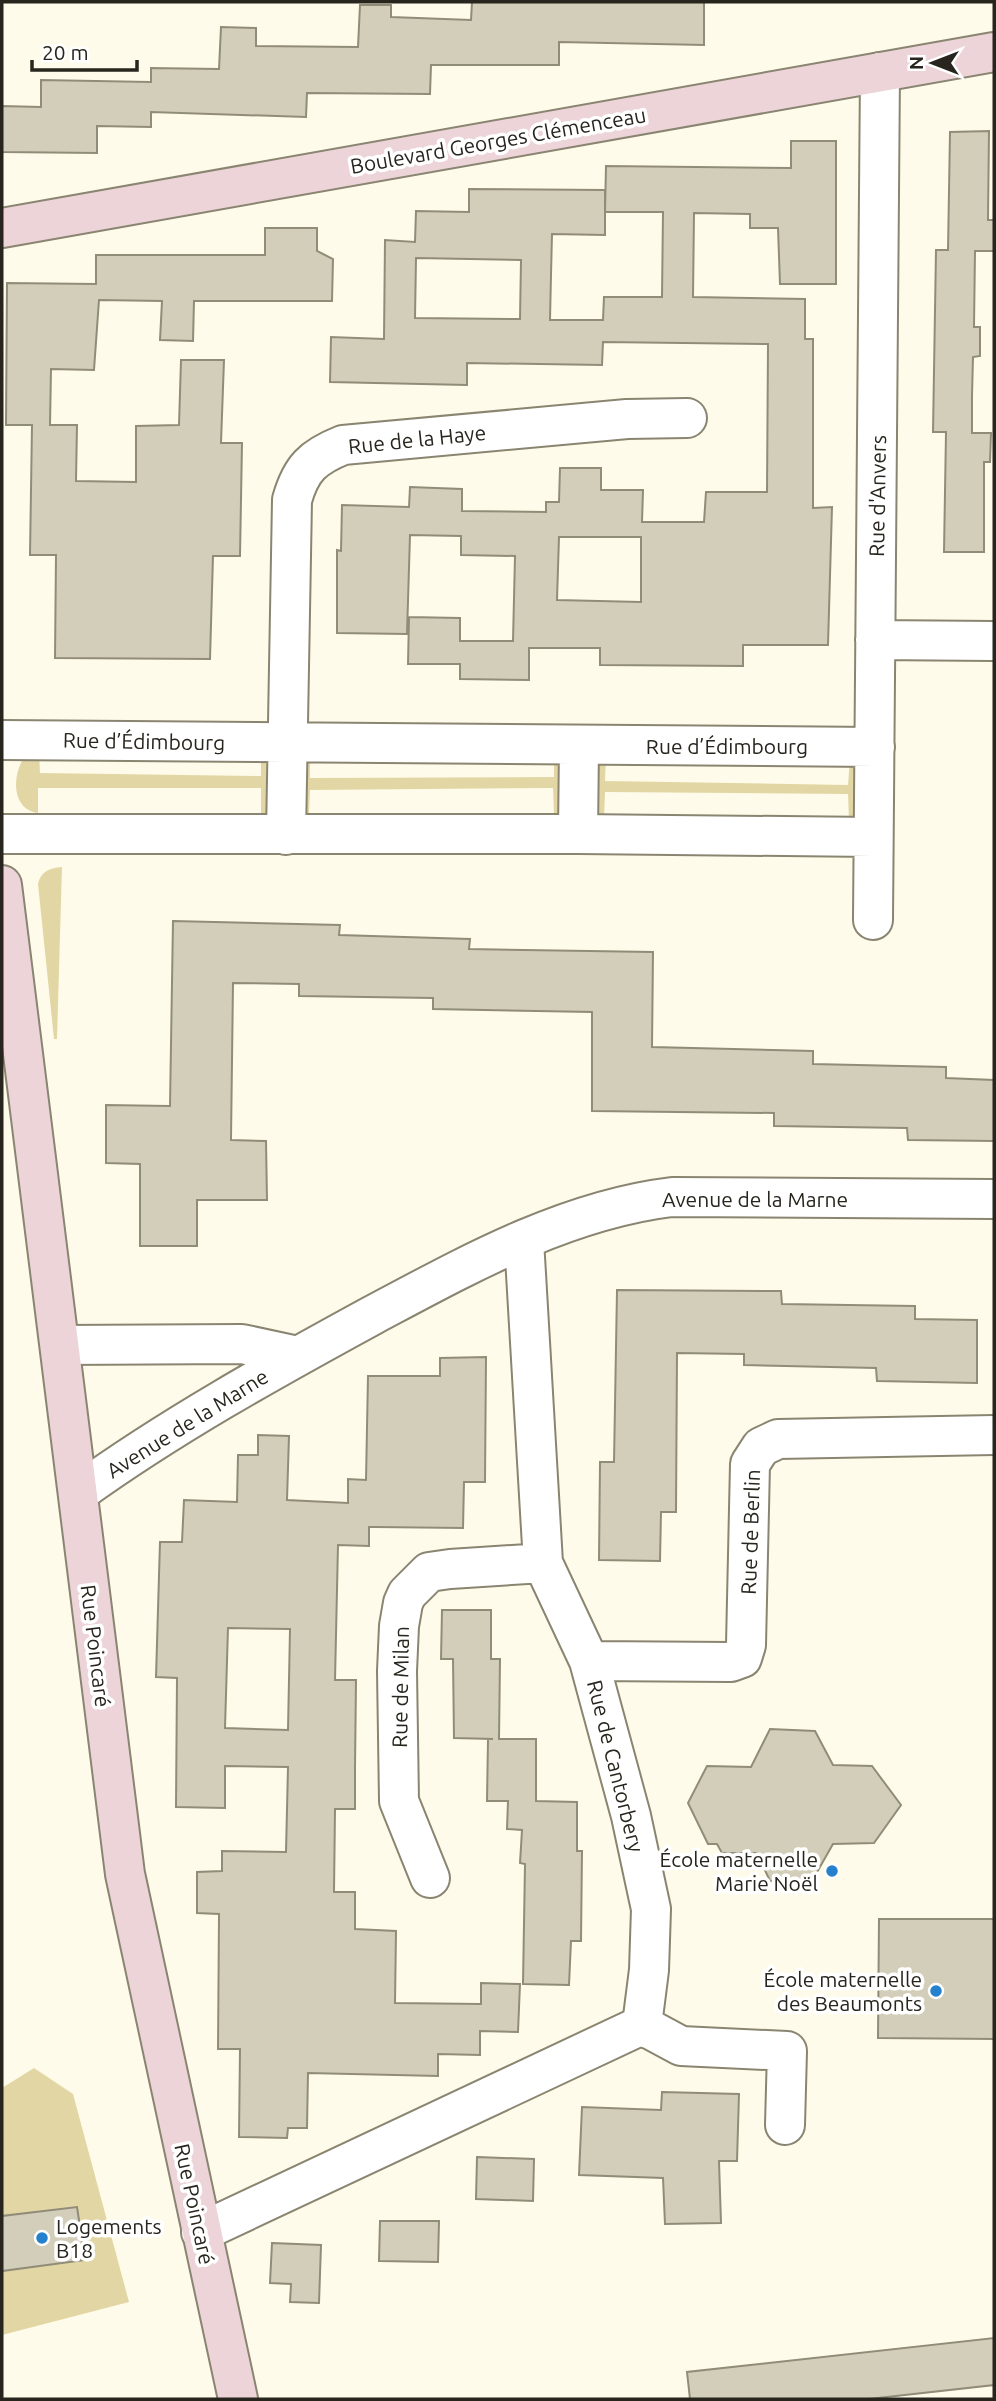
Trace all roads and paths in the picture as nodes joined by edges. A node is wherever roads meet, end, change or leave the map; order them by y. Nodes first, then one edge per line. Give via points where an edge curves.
1 (994, 52) edge
2 (880, 72) junction
3 (2, 228) edge
4 (687, 418) dead end
5 (875, 640) junction
6 (994, 641) edge
7 (2, 740) edge
8 (286, 743) junction
9 (579, 745) junction
10 (875, 747) junction
11 (2, 834) edge
12 (578, 834) junction
13 (286, 835) junction
14 (873, 837) junction
15 (2, 885) edge
16 (873, 919) dead end
17 (994, 1199) edge
18 (524, 1240) junction
19 (60, 1345) junction
20 (298, 1356) junction
21 (994, 1435) edge
22 (78, 1493) junction
23 (543, 1563) junction
24 (589, 1661) junction
25 (430, 1878) dead end
26 (645, 2027) junction
27 (785, 2125) dead end
28 (201, 2232) junction
29 (238, 2399) edge

1 - 2 street, Boulevard Georges Clémenceau
2 - 3 street, Boulevard Georges Clémenceau
2 - 5 street, Rue d'Anvers
4 - 8 street, Rue de la Haye via 627,419 343,445 309,464 292,500
5 - 6 street
5 - 10 street, Rue d'Anvers
7 - 8 street, Rue d’Édimbourg
8 - 9 street, Rue d’Édimbourg
8 - 13 street
9 - 10 street, Rue d’Édimbourg
9 - 12 street
10 - 14 street, Rue d'Anvers
11 - 13 street
12 - 13 street
12 - 14 street
14 - 16 street, Rue d'Anvers
15 - 19 street, Rue Poincaré
17 - 18 street, Avenue de la Marne via 672,1197 614,1207
18 - 20 street, Avenue de la Marne
18 - 23 street, Rue de Cantorbery
19 - 20 street, Avenue de la Marne via 242,1344
19 - 22 street, Rue Poincaré
20 - 22 street, Avenue de la Marne via 158,1439
21 - 24 street, Rue de Berlin via 778,1439 761,1447 750,1464 742,1658 731,1662
22 - 28 street, Rue Poincaré via 125,1874
23 - 24 street, Rue de Cantorbery
23 - 25 street, Rue de Milan via 429,1573 402,1602 397,1671 399,1801
24 - 26 street, Rue de Cantorbery via 631,1816 650,1909
26 - 27 street via 681,2046 787,2051
26 - 28 street
28 - 29 street, Rue Poincaré

